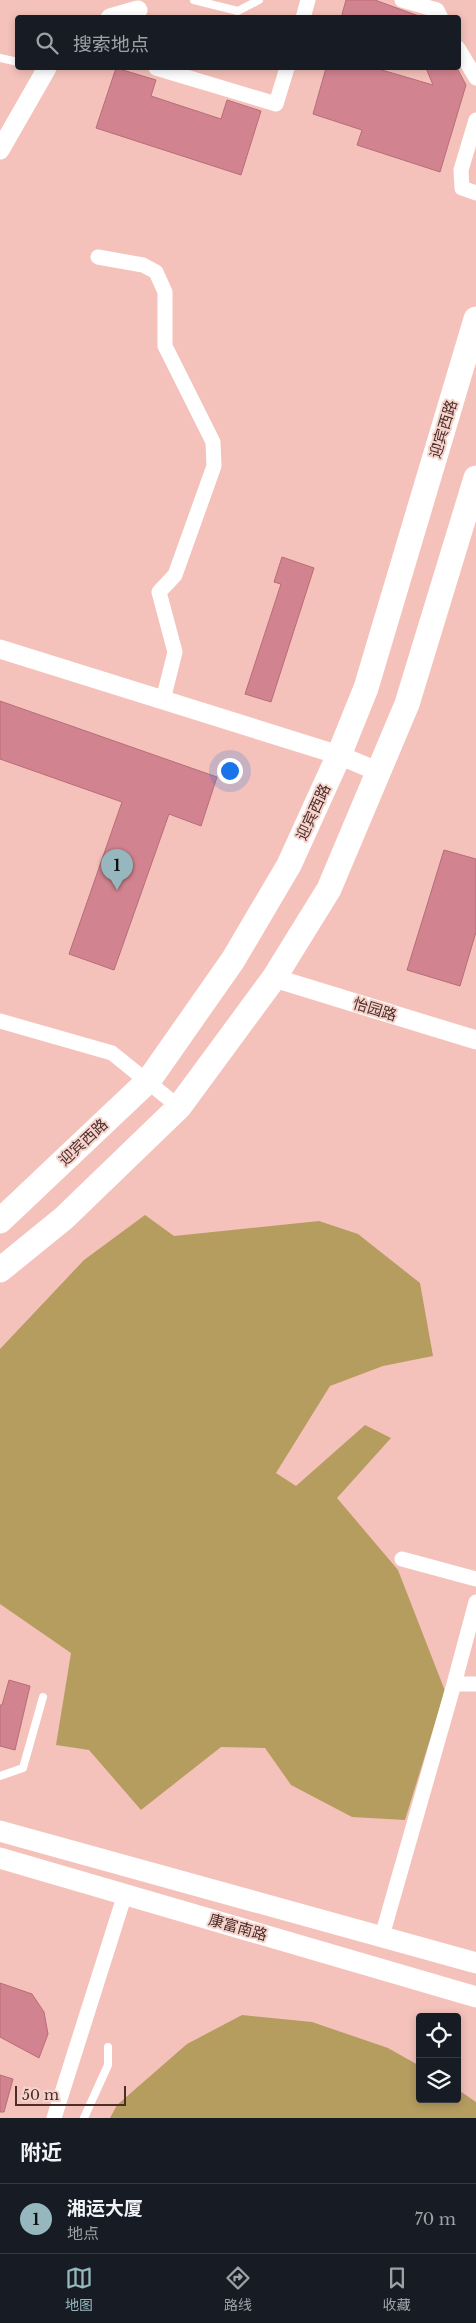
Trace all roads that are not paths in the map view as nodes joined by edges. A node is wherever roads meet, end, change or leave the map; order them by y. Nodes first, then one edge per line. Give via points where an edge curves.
1 (194, 0) edge
2 (259, 0) edge
3 (308, 0) edge
4 (402, 0) edge
5 (138, 10) dead end
6 (120, 15) edge
7 (304, 15) edge
8 (440, 15) edge
9 (461, 53) edge
10 (0, 58) edge
11 (15, 61) edge
12 (44, 70) edge
13 (163, 70) edge
14 (286, 70) edge
15 (476, 78) edge
16 (476, 120) edge
17 (0, 150) edge
18 (476, 193) edge
19 (98, 257) dead end
20 (476, 319) edge
21 (476, 478) edge
22 (0, 649) edge
23 (163, 700) junction
24 (339, 755) junction
25 (379, 772) junction
26 (274, 978) junction
27 (0, 1021) edge
28 (476, 1040) edge
29 (149, 1080) junction
30 (180, 1107) junction
31 (0, 1221) edge
32 (0, 1270) edge
33 (402, 1559) dead end
34 (476, 1579) edge
35 (476, 1602) edge
36 (454, 1684) junction
37 (476, 1684) edge
38 (42, 1698) dead end
39 (0, 1776) edge
40 (0, 1831) edge
41 (0, 1858) edge
42 (125, 1894) junction
43 (382, 1936) junction
44 (476, 1964) edge
45 (476, 1997) edge
46 (108, 2047) dead end
47 (54, 2118) edge
48 (84, 2118) edge

1 - 2 lane via 238,12
3 - 7 street
4 - 8 street via 437,10
5 - 6 street
9 - 15 street
10 - 11 lane
12 - 17 street
13 - 14 street via 276,104
16 - 18 street via 461,170 462,188
19 - 23 street via 143,265 156,272 165,292 165,346 213,442 214,466 175,575 159,592 175,652
20 - 24 highway, 迎宾西路 via 366,688
21 - 25 highway via 407,704
22 - 23 street
23 - 24 street
24 - 25 street
24 - 29 highway, 迎宾西路 via 284,873 233,960
25 - 26 highway via 329,889
26 - 28 street, 怡园路
26 - 30 highway
27 - 29 street via 112,1053
29 - 30 street
29 - 31 highway, 迎宾西路
30 - 32 highway via 64,1218
33 - 34 street
35 - 36 street
36 - 37 street
36 - 43 street
38 - 39 lane via 23,1768
40 - 43 main road, 康富南路
41 - 42 main road, 康富南路
42 - 45 main road, 康富南路
42 - 47 street
43 - 44 main road, 康富南路
46 - 48 lane via 108,2065

